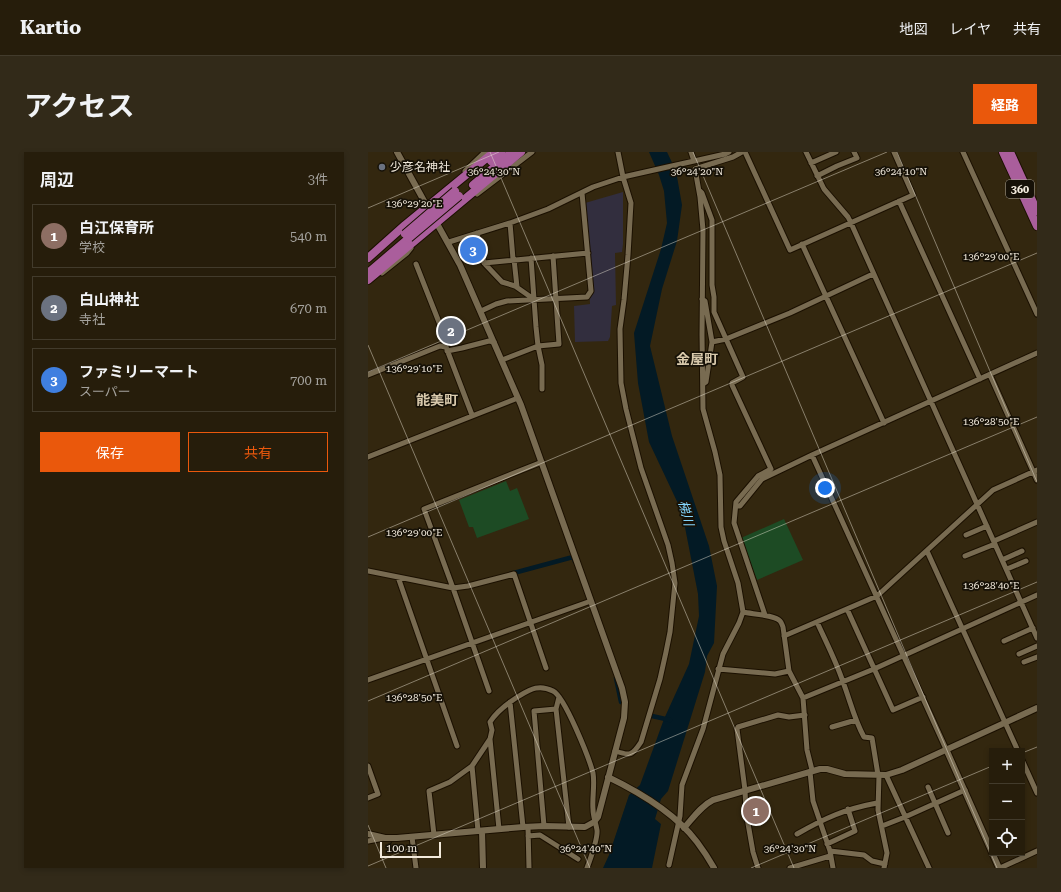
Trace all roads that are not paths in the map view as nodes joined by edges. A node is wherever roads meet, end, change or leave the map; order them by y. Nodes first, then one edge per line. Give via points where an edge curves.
1 (396, 152) edge
2 (494, 152) edge
3 (501, 152) edge
4 (512, 152) edge
5 (521, 152) edge
6 (532, 152) edge
7 (618, 152) edge
8 (691, 152) edge
9 (743, 152) edge
10 (806, 152) edge
11 (836, 152) edge
12 (854, 152) edge
13 (894, 152) edge
14 (964, 152) edge
15 (1003, 152) edge
16 (1010, 152) edge
17 (483, 153) edge
18 (726, 153) edge
19 (692, 161) junction
20 (811, 163) junction
21 (817, 176) junction
22 (625, 177) junction
23 (699, 190) junction
24 (445, 192) junction
25 (582, 193) junction
26 (458, 197) junction
27 (898, 201) junction
28 (427, 207) junction
29 (1037, 211) edge
30 (437, 222) junction
31 (510, 223) junction
32 (851, 223) junction
33 (1037, 226) edge
34 (477, 233) junction
35 (405, 234) junction
36 (420, 236) junction
37 (448, 242) junction
38 (802, 244) junction
39 (368, 253) edge
40 (588, 253) junction
41 (553, 256) junction
42 (368, 258) edge
43 (531, 258) junction
44 (514, 259) junction
45 (484, 263) junction
46 (416, 264) dead end
47 (368, 265) edge
48 (368, 273) edge
49 (873, 274) junction
50 (368, 280) edge
51 (368, 285) edge
52 (517, 287) junction
53 (826, 295) junction
54 (556, 299) junction
55 (702, 299) junction
56 (535, 300) junction
57 (481, 311) junction
58 (1037, 314) edge
59 (726, 339) junction
60 (494, 342) junction
61 (712, 342) junction
62 (538, 346) junction
63 (446, 349) junction
64 (1037, 353) edge
65 (502, 360) junction
66 (990, 374) junction
67 (368, 375) edge
68 (980, 379) junction
69 (703, 385) junction
70 (542, 389) dead end
71 (518, 398) junction
72 (932, 402) junction
73 (472, 415) junction
74 (884, 423) junction
75 (812, 455) junction
76 (368, 457) edge
77 (542, 462) junction
78 (1035, 471) edge
79 (1037, 480) edge
80 (978, 504) junction
81 (736, 506) junction
82 (1037, 522) edge
83 (987, 526) junction
84 (966, 535) dead end
85 (995, 542) junction
86 (927, 551) junction
87 (1022, 551) dead end
88 (965, 556) dead end
89 (1002, 560) junction
90 (1026, 561) dead end
91 (1007, 569) junction
92 (368, 571) edge
93 (398, 578) junction
94 (453, 588) junction
95 (1037, 595) edge
96 (877, 596) junction
97 (590, 601) junction
98 (1021, 602) junction
99 (847, 609) junction
100 (743, 612) junction
101 (765, 616) junction
102 (817, 622) junction
103 (531, 623) junction
104 (962, 628) junction
105 (1033, 628) junction
106 (784, 636) junction
107 (1037, 638) edge
108 (1004, 641) dead end
109 (473, 643) junction
110 (1037, 646) edge
111 (1019, 654) dead end
112 (904, 655) junction
113 (1037, 657) edge
114 (426, 659) junction
115 (1024, 662) dead end
116 (546, 668) dead end
117 (718, 669) junction
118 (874, 669) junction
119 (789, 671) junction
120 (368, 680) edge
121 (843, 682) junction
122 (489, 691) dead end
123 (923, 696) junction
124 (559, 697) junction
125 (803, 698) junction
126 (510, 702) junction
127 (1037, 708) edge
128 (556, 709) junction
129 (805, 715) junction
130 (856, 720) junction
131 (1005, 722) junction
132 (832, 727) dead end
133 (490, 739) junction
134 (457, 746) dead end
135 (1017, 748) edge
136 (946, 749) junction
137 (615, 751) junction
138 (368, 766) edge
139 (472, 766) junction
140 (1025, 767) edge
141 (812, 770) junction
142 (879, 775) junction
143 (886, 775) junction
144 (608, 778) junction
145 (928, 787) dead end
146 (745, 790) junction
147 (965, 790) junction
148 (1037, 793) edge
149 (368, 798) edge
150 (877, 803) junction
151 (935, 803) junction
152 (848, 809) junction
153 (905, 817) junction
154 (676, 821) junction
155 (820, 821) junction
156 (594, 822) junction
157 (544, 826) junction
158 (882, 826) junction
159 (526, 827) junction
160 (569, 827) junction
161 (684, 828) junction
162 (499, 829) junction
163 (480, 831) junction
164 (948, 833) dead end
165 (368, 834) edge
166 (797, 834) dead end
167 (434, 835) junction
168 (528, 836) junction
169 (412, 837) junction
170 (385, 838) junction
171 (368, 841) edge
172 (828, 844) junction
173 (1037, 851) edge
174 (830, 853) junction
175 (578, 859) dead end
176 (669, 865) dead end
177 (885, 866) edge
178 (416, 868) edge
179 (483, 868) edge
180 (529, 868) edge
181 (586, 868) edge
182 (714, 868) edge
183 (758, 868) edge
184 (790, 868) edge
185 (833, 868) edge
186 (928, 868) edge
187 (999, 868) edge

1 - 28 street
2 - 24 highway
3 - 26 highway
4 - 26 highway
5 - 26 highway
6 - 26 street via 471,198
7 - 22 street
8 - 19 street
9 - 23 street via 695,169
9 - 38 street via 790,250
10 - 20 street
11 - 20 street
12 - 21 street via 857,158
13 - 27 street via 913,195
14 - 58 street
15 - 33 highway, 360
16 - 29 highway, 360
17 - 24 street
18 - 19 street
19 - 22 street
20 - 21 street
21 - 32 street
22 - 25 street
22 - 137 street via 631,203 620,329 621,383 641,468 668,545 675,583 666,652 641,742 631,754
23 - 55 street via 703,230
23 - 59 street via 712,220 714,312
24 - 28 highway
25 - 31 street
25 - 40 street
26 - 30 highway
26 - 35 highway, bridge
27 - 32 street
27 - 68 street
28 - 30 street
28 - 35 highway
30 - 36 highway
30 - 37 street
31 - 34 street
31 - 44 street
32 - 38 street
32 - 49 street
34 - 37 street
34 - 45 street
35 - 39 street via 397,229
35 - 42 highway
35 - 47 highway
35 - 48 highway
36 - 50 highway
36 - 51 street via 407,253
37 - 57 street
38 - 53 street
40 - 41 street
40 - 54 street via 591,292 587,297
41 - 43 street
41 - 54 street
43 - 44 street
43 - 56 street
44 - 45 street
44 - 52 street
45 - 52 street via 502,282
46 - 63 street via 446,340
49 - 53 street
49 - 72 street
52 - 56 street
53 - 59 street
53 - 74 street
54 - 56 street
54 - 62 street via 559,344
55 - 61 street via 705,301
55 - 69 street
56 - 57 street via 507,301
56 - 62 street
57 - 60 street
59 - 61 street
59 - 81 street via 743,377 732,385 772,469 758,476 736,502
60 - 63 street
60 - 65 street
61 - 69 street via 706,382
62 - 65 street
62 - 70 street via 542,365
63 - 67 street via 440,346
63 - 73 street
64 - 66 street
65 - 71 street
66 - 68 street
66 - 78 street
68 - 72 street
69 - 100 street via 703,409 720,475 721,526 738,583
71 - 73 street
71 - 77 street
72 - 74 street
72 - 80 street
73 - 76 street
74 - 75 street
75 - 81 street via 762,479 740,506
75 - 96 street
77 - 94 street via 424,509
77 - 97 street
78 - 79 street
78 - 80 street via 993,490
80 - 83 street
80 - 86 street
81 - 101 street via 736,532
82 - 85 street
83 - 84 street
83 - 85 street
85 - 88 street
85 - 89 street
86 - 96 street
86 - 104 street
87 - 89 street
89 - 91 street
90 - 91 street
91 - 98 street
92 - 93 street
93 - 94 street
93 - 114 street
94 - 103 street via 514,574
94 - 109 street
95 - 98 street
96 - 99 street
96 - 112 street
97 - 103 street
97 - 137 street via 625,702 624,718
98 - 104 street
98 - 105 street
99 - 102 street
99 - 118 street
100 - 101 street
100 - 117 street via 722,654
101 - 106 street via 780,621
102 - 106 street
102 - 121 street
103 - 109 street
103 - 116 street
104 - 112 street
104 - 131 street
105 - 107 street
105 - 108 street
106 - 119 street
109 - 114 street
109 - 122 street
110 - 111 street
112 - 118 street
112 - 123 street
113 - 115 street
114 - 120 street
114 - 134 street
117 - 119 street via 775,674
117 - 154 street via 703,729 682,785 682,805
118 - 121 street
118 - 123 street via 893,710
119 - 125 street
121 - 125 street
121 - 130 street
123 - 136 street
124 - 126 street via 547,689 531,688
124 - 128 street
124 - 156 street via 584,747 593,774
125 - 129 street
126 - 133 street via 490,722
126 - 159 street
127 - 131 street
128 - 157 street via 534,711
128 - 160 street
129 - 141 street via 807,750
129 - 146 street via 778,715 738,727
130 - 132 street
130 - 142 street via 864,737 872,738
131 - 135 street
131 - 136 street
133 - 139 street
133 - 162 street
136 - 143 street
136 - 147 street
137 - 144 street
138 - 149 street via 378,794
139 - 163 street
139 - 167 street via 450,782 429,791
140 - 148 street
141 - 142 street via 820,768 845,774
141 - 146 street
141 - 155 street via 810,772 813,802
142 - 143 street
142 - 150 street
143 - 153 street
144 - 154 street via 652,800
144 - 156 street via 598,817
145 - 151 street
146 - 161 street via 707,803
146 - 183 street via 752,852
147 - 151 street
147 - 187 street
150 - 152 street
150 - 158 street
151 - 153 street
151 - 164 street
152 - 155 street
152 - 172 street via 855,831
153 - 158 street
153 - 186 street
154 - 161 street
154 - 176 street
155 - 166 street
155 - 172 street
156 - 160 street via 585,827
156 - 181 street via 597,831
157 - 159 street
157 - 160 street
158 - 177 street via 887,853
159 - 162 street
159 - 168 street
161 - 182 street via 697,841
162 - 163 street
163 - 167 street
163 - 179 street
165 - 170 street
167 - 169 street
168 - 175 street via 540,835
168 - 180 street
169 - 170 street
169 - 178 street
170 - 171 street
172 - 174 street
173 - 187 street
174 - 177 street via 864,855
174 - 184 street
174 - 185 street

